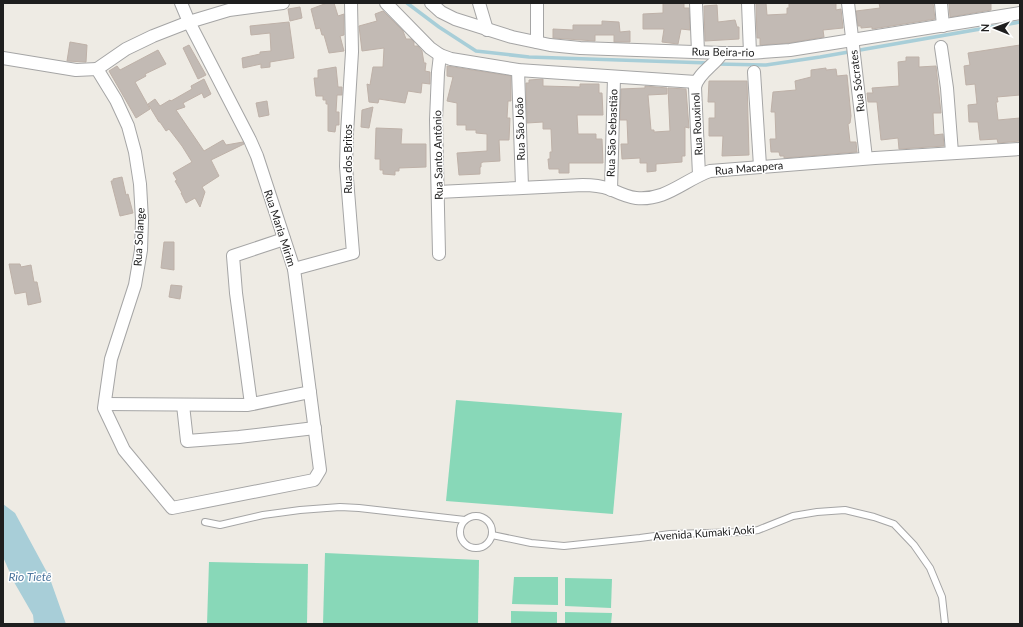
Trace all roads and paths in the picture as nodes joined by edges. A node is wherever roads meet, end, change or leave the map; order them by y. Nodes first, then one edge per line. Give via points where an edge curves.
1 (181, 3) edge
2 (283, 3) edge
3 (351, 3) edge
4 (386, 3) edge
5 (431, 3) edge
6 (479, 3) edge
7 (537, 3) edge
8 (696, 3) edge
9 (748, 3) edge
10 (848, 3) edge
11 (940, 3) edge
12 (255, 4) edge
13 (1020, 13) edge
14 (189, 22) junction
15 (943, 26) junction
16 (487, 30) junction
17 (537, 42) junction
18 (852, 42) junction
19 (941, 47) dead end
20 (698, 52) junction
21 (750, 53) junction
22 (440, 55) junction
23 (720, 56) junction
24 (3, 58) edge
25 (97, 69) junction
26 (518, 70) junction
27 (754, 72) dead end
28 (614, 77) junction
29 (696, 82) junction
30 (1020, 149) edge
31 (952, 153) junction
32 (866, 158) junction
33 (760, 166) junction
34 (699, 175) junction
35 (522, 187) junction
36 (611, 190) junction
37 (438, 192) junction
38 (284, 239) junction
39 (440, 254) dead end
40 (294, 269) junction
41 (310, 392) junction
42 (105, 404) junction
43 (251, 404) junction
44 (183, 405) junction
45 (315, 428) junction
46 (320, 470) joint
47 (465, 520) junction
48 (205, 522) dead end
49 (492, 535) junction
50 (945, 624) edge

1 - 14 street, Rua Maria Mirim
2 - 12 street
3 - 40 street, Rua dos Britos via 352,52 346,166 353,253
4 - 22 street
5 - 16 street, Rua Beira-rio via 455,19
6 - 16 street
7 - 17 street
8 - 20 street
9 - 21 street
10 - 18 street, Rua Sócrates
11 - 15 street
12 - 14 street
13 - 15 street, Rua Beira-rio
14 - 25 street via 126,49
14 - 38 street, Rua Maria Mirim via 250,140
15 - 18 street, Rua Beira-rio
16 - 17 street, Rua Beira-rio
17 - 20 street, Rua Beira-rio via 580,48
18 - 21 street, Rua Beira-rio
18 - 32 street, Rua Sócrates
19 - 31 street
20 - 23 street, Rua Beira-rio
21 - 23 street, Rua Beira-rio
22 - 26 street via 462,62
22 - 37 street, Rua Santo Antônio via 436,120
23 - 29 street, Rua Rouxinol
24 - 25 street via 76,70
25 - 42 street, Rua Solange via 128,126 140,184 142,220 141,250 135,285 111,359
26 - 28 street
26 - 35 street, Rua São João
27 - 33 street
28 - 29 street
28 - 36 street, Rua São Sebastião
29 - 34 street, Rua Rouxinol
30 - 31 street, Rua Macapera
31 - 32 street, Rua Macapera
32 - 33 street, Rua Macapera
33 - 34 street, Rua Macapera via 710,171
34 - 36 street, Rua Macapera via 675,190 649,198 631,198
35 - 36 street, Rua Macapera via 583,185
35 - 37 street, Rua Macapera
37 - 39 street, Rua Santo Antônio
38 - 40 street, Rua Maria Mirim
38 - 43 street via 233,256
40 - 41 street, Rua Maria Mirim
41 - 43 street
41 - 45 street, Rua Maria Mirim
42 - 44 street
42 - 46 street, Rua Solange via 104,408 124,450 172,508 314,480
43 - 44 street
44 - 45 street via 187,441
45 - 46 street, Rua Maria Mirim
47 - 48 lane via 340,507 263,515 220,525
47 - 49 lane via 474,516 484,518 490,525
47 - 49 lane via 461,534 469,546 483,546
49 - 50 lane, Avenida Kumaki Aoki via 530,543 564,546 670,534 744,532 758,530 793,516 845,510 894,524 914,544 930,568 942,597

